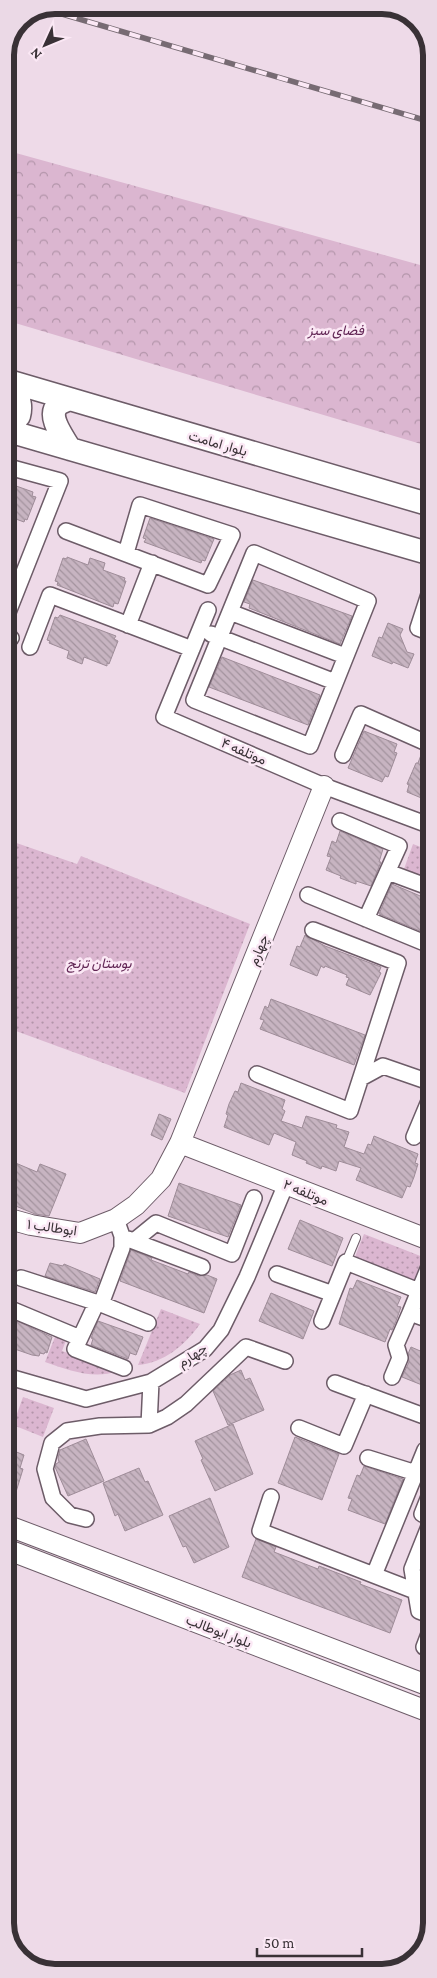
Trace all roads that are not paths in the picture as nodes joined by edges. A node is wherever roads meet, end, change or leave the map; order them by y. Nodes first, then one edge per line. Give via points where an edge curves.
1 (14, 384) edge
2 (14, 392) edge
3 (69, 399) junction
4 (14, 420) edge
5 (14, 431) edge
6 (70, 449) junction
7 (14, 468) edge
8 (423, 503) edge
9 (66, 531) dead end
10 (423, 552) edge
11 (126, 553) junction
12 (152, 563) junction
13 (14, 597) edge
14 (208, 610) dead end
15 (230, 612) junction
16 (423, 613) edge
17 (128, 625) junction
18 (200, 630) junction
19 (423, 630) edge
20 (220, 637) junction
21 (30, 647) dead end
22 (192, 649) junction
23 (345, 656) junction
24 (335, 682) junction
25 (423, 741) edge
26 (343, 755) dead end
27 (324, 786) junction
28 (340, 821) dead end
29 (423, 823) edge
30 (388, 872) junction
31 (423, 885) edge
32 (308, 895) dead end
33 (366, 919) junction
34 (313, 930) dead end
35 (423, 942) edge
36 (257, 1074) dead end
37 (361, 1078) junction
38 (423, 1081) edge
39 (423, 1116) edge
40 (414, 1137) dead end
41 (180, 1143) junction
42 (286, 1184) junction
43 (254, 1198) dead end
44 (14, 1221) edge
45 (124, 1232) junction
46 (356, 1238) dead end
47 (423, 1238) edge
48 (346, 1262) junction
49 (202, 1267) dead end
50 (277, 1274) dead end
51 (21, 1278) dead end
52 (423, 1281) edge
53 (419, 1290) junction
54 (333, 1294) junction
55 (99, 1303) junction
56 (14, 1310) edge
57 (410, 1313) junction
58 (423, 1318) edge
59 (322, 1321) dead end
60 (148, 1323) dead end
61 (80, 1338) junction
62 (285, 1360) dead end
63 (124, 1368) dead end
64 (392, 1377) dead end
65 (14, 1378) edge
66 (151, 1382) junction
67 (335, 1382) dead end
68 (366, 1394) junction
69 (423, 1416) edge
70 (149, 1425) junction
71 (299, 1428) dead end
72 (423, 1457) edge
73 (368, 1458) dead end
74 (416, 1472) junction
75 (271, 1497) dead end
76 (86, 1519) dead end
77 (14, 1528) edge
78 (423, 1541) edge
79 (14, 1553) edge
80 (374, 1575) junction
81 (415, 1591) junction
82 (423, 1613) edge
83 (423, 1684) edge
84 (423, 1710) edge

1 - 3 main road, بلوار امامت
2 - 4 main road via 22,407
3 - 6 main road via 58,405 54,413
3 - 8 main road, بلوار امامت
5 - 6 main road
6 - 10 main road
7 - 13 street via 60,481
9 - 11 street
11 - 12 street
11 - 12 street via 140,505 232,535 208,585
12 - 17 street
14 - 18 street, موتلفه ۴
15 - 20 street
15 - 23 street
15 - 23 street via 254,553 368,601
16 - 19 street via 418,628
17 - 21 street via 50,595
17 - 22 street
18 - 20 street
18 - 22 street, موتلفه ۴
20 - 24 street
20 - 24 street via 194,700 310,746
22 - 27 street, موتلفه ۴ via 164,717
23 - 24 street
25 - 26 street via 361,714
27 - 29 street, موتلفه ۴
27 - 41 main road, چهارم
28 - 30 street via 399,846
30 - 31 street
30 - 33 street
32 - 33 street
33 - 35 street
34 - 37 street via 398,963
36 - 37 street via 350,1111
37 - 38 street via 383,1066
39 - 40 street
41 - 42 main road, موتلفه ۲
41 - 45 main road, ابوطالب ۱ via 161,1179 136,1205
42 - 47 main road, موتلفه ۲
42 - 66 street, چهارم via 247,1278 221,1330 205,1349
43 - 45 street via 232,1254 156,1223
44 - 45 main road, ابوطالب ۱ via 80,1233
45 - 49 street
45 - 55 street via 122,1248
46 - 48 lane
48 - 53 street
48 - 54 street
50 - 54 street
51 - 55 street
52 - 53 street
53 - 57 street
54 - 59 street
55 - 60 street
55 - 61 street
56 - 61 street
57 - 58 street
57 - 64 street via 396,1345 400,1358
61 - 63 street via 75,1349
62 - 70 street via 246,1347 186,1404
65 - 66 street, چهارم via 86,1399
66 - 70 street
67 - 68 street
68 - 69 street
68 - 71 street via 344,1446
70 - 76 street via 100,1426 67,1431 52,1442 45,1470 53,1498 70,1516
72 - 74 street
73 - 74 street
74 - 80 street
75 - 80 street via 260,1531
77 - 83 main road, بلوار ابوطالب
78 - 81 street via 412,1569
79 - 84 main road, بلوار ابوطالب
80 - 81 street
81 - 82 street via 419,1611

